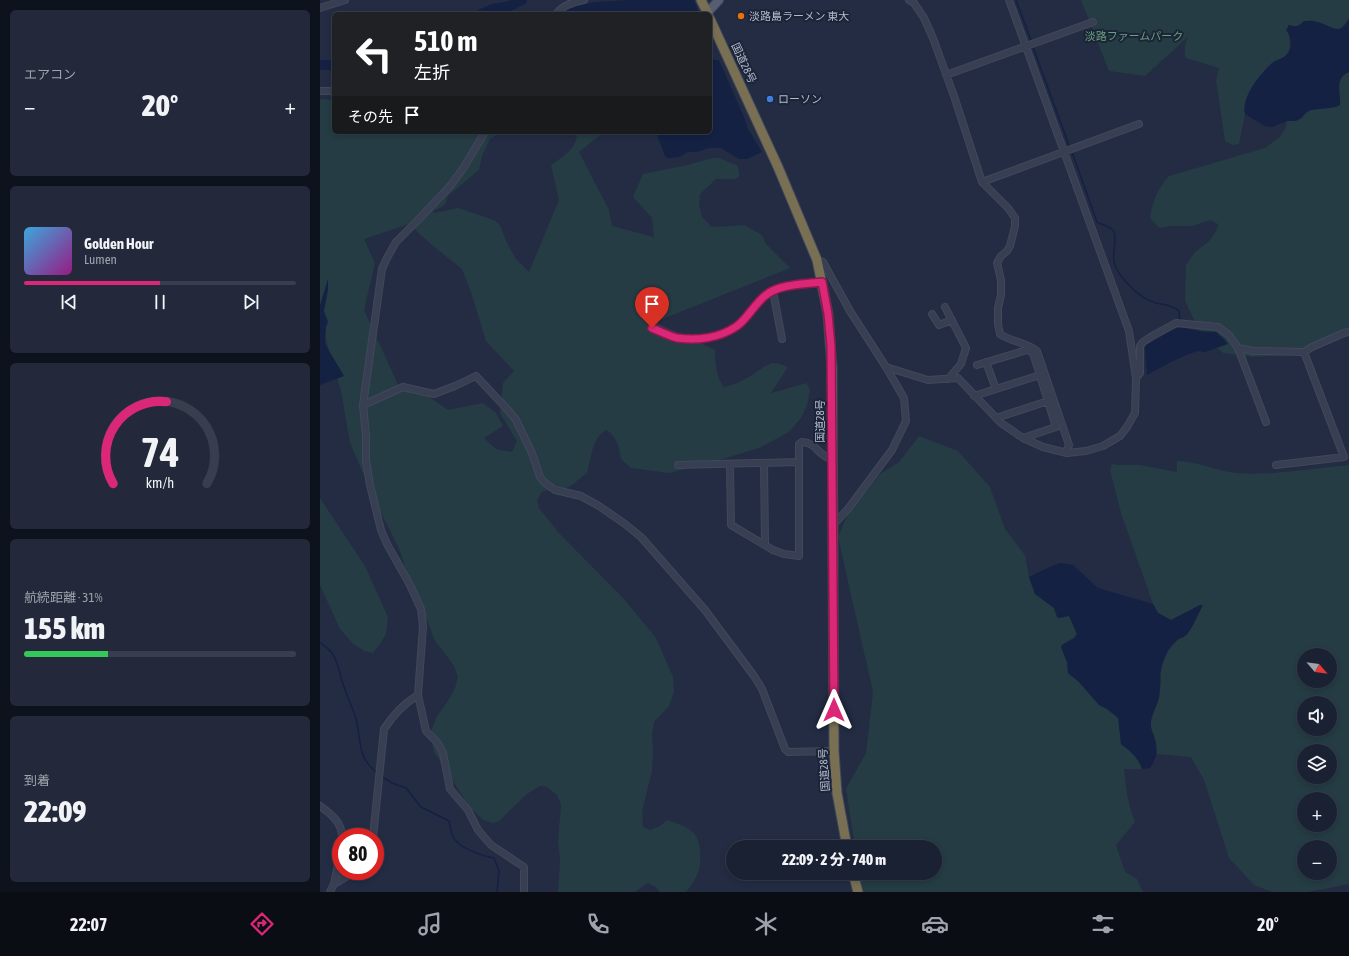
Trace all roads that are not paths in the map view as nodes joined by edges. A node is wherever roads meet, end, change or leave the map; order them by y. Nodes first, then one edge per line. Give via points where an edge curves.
1 (345, 0) edge
2 (584, 0) edge
3 (701, 0) edge
4 (719, 0) edge
5 (909, 0) edge
6 (1010, 0) edge
7 (337, 1) edge
8 (320, 8) edge
9 (558, 12) edge
10 (707, 12) edge
11 (710, 12) edge
12 (1093, 22) dead end
13 (712, 24) edge
14 (1027, 46) junction
15 (946, 76) junction
16 (320, 91) edge
17 (332, 91) edge
18 (1139, 124) dead end
19 (483, 134) edge
20 (1066, 150) junction
21 (982, 182) junction
22 (817, 260) junction
23 (822, 282) junction
24 (773, 291) junction
25 (945, 307) dead end
26 (932, 314) dead end
27 (952, 320) junction
28 (652, 328) dead end
29 (1349, 332) edge
30 (782, 339) dead end
31 (1238, 348) junction
32 (1304, 352) junction
33 (986, 362) junction
34 (977, 365) dead end
35 (886, 367) junction
36 (1040, 375) junction
37 (1136, 378) junction
38 (948, 379) junction
39 (996, 389) junction
40 (974, 396) junction
41 (1048, 401) junction
42 (363, 405) junction
43 (996, 418) junction
44 (1266, 422) dead end
45 (1023, 438) junction
46 (1066, 452) junction
47 (832, 459) junction
48 (799, 462) junction
49 (764, 463) junction
50 (730, 464) junction
51 (1276, 465) dead end
52 (678, 466) dead end
53 (834, 525) junction
54 (765, 544) junction
55 (418, 694) junction
56 (834, 751) junction
57 (320, 806) edge
58 (340, 828) edge
59 (374, 828) edge
60 (846, 840) edge
61 (335, 880) edge
62 (341, 880) edge
63 (855, 880) edge
64 (334, 884) junction
65 (330, 892) edge
66 (524, 892) edge
67 (858, 892) edge

1 - 7 street
2 - 9 street via 571,2
3 - 10 highway, 国道28号
4 - 11 main road
5 - 15 street via 924,18
6 - 14 street
7 - 8 street
12 - 14 street
13 - 22 highway, 国道28号 via 778,167
14 - 15 street
14 - 20 street
15 - 21 street
16 - 17 street
18 - 20 street
19 - 42 street via 464,168 451,185 400,237 387,258 380,279
20 - 21 street
20 - 37 street via 1129,330
21 - 46 street via 1008,208 1015,226 1010,246 1000,256 997,264 1001,280 998,308 1000,334 1032,346 1037,351 1069,445
22 - 23 highway, 国道28号
22 - 35 street via 823,262 850,311
23 - 24 street via 800,284
23 - 47 highway, 国道28号 via 831,346
24 - 28 street via 766,294 737,326 707,339 676,338
24 - 30 street
25 - 27 street
26 - 27 street via 939,325
27 - 38 street via 966,348 961,364
29 - 32 street
31 - 32 street via 1253,351
31 - 37 street via 1229,335 1218,327 1179,323 1143,342 1140,346 1140,373
31 - 44 street
32 - 51 street via 1344,457
33 - 34 street
33 - 36 street via 1026,350 1033,353
33 - 39 street
35 - 38 street via 917,378
35 - 53 street via 904,398 906,421 892,450
36 - 39 street
36 - 41 street
37 - 46 street via 1135,413 1120,436 1103,446 1086,451
38 - 40 street via 958,378
39 - 40 street
40 - 43 street
41 - 43 street
41 - 45 street via 1056,427
42 - 55 street via 366,460 378,518 387,544 410,585 423,616
42 - 56 street via 402,387 434,394 476,376 516,420 540,477 545,483 555,490 581,496 625,524 641,537 705,610 762,689 785,749 788,752
43 - 45 street via 1006,428
45 - 46 street via 1043,447
47 - 48 street via 824,457 813,444 802,442 799,444
47 - 53 highway, 国道28号
48 - 49 street
48 - 54 street via 799,556 784,554
49 - 50 street
49 - 54 street
50 - 52 street
50 - 54 street via 731,525
53 - 56 highway, 国道28号
55 - 59 street via 407,702 384,728
55 - 66 street via 426,731 437,742 443,754 450,789 468,810 478,830 491,845 524,867
56 - 60 highway, 国道28号
57 - 58 street via 333,816
61 - 64 street
62 - 64 street
63 - 67 highway
64 - 65 street

